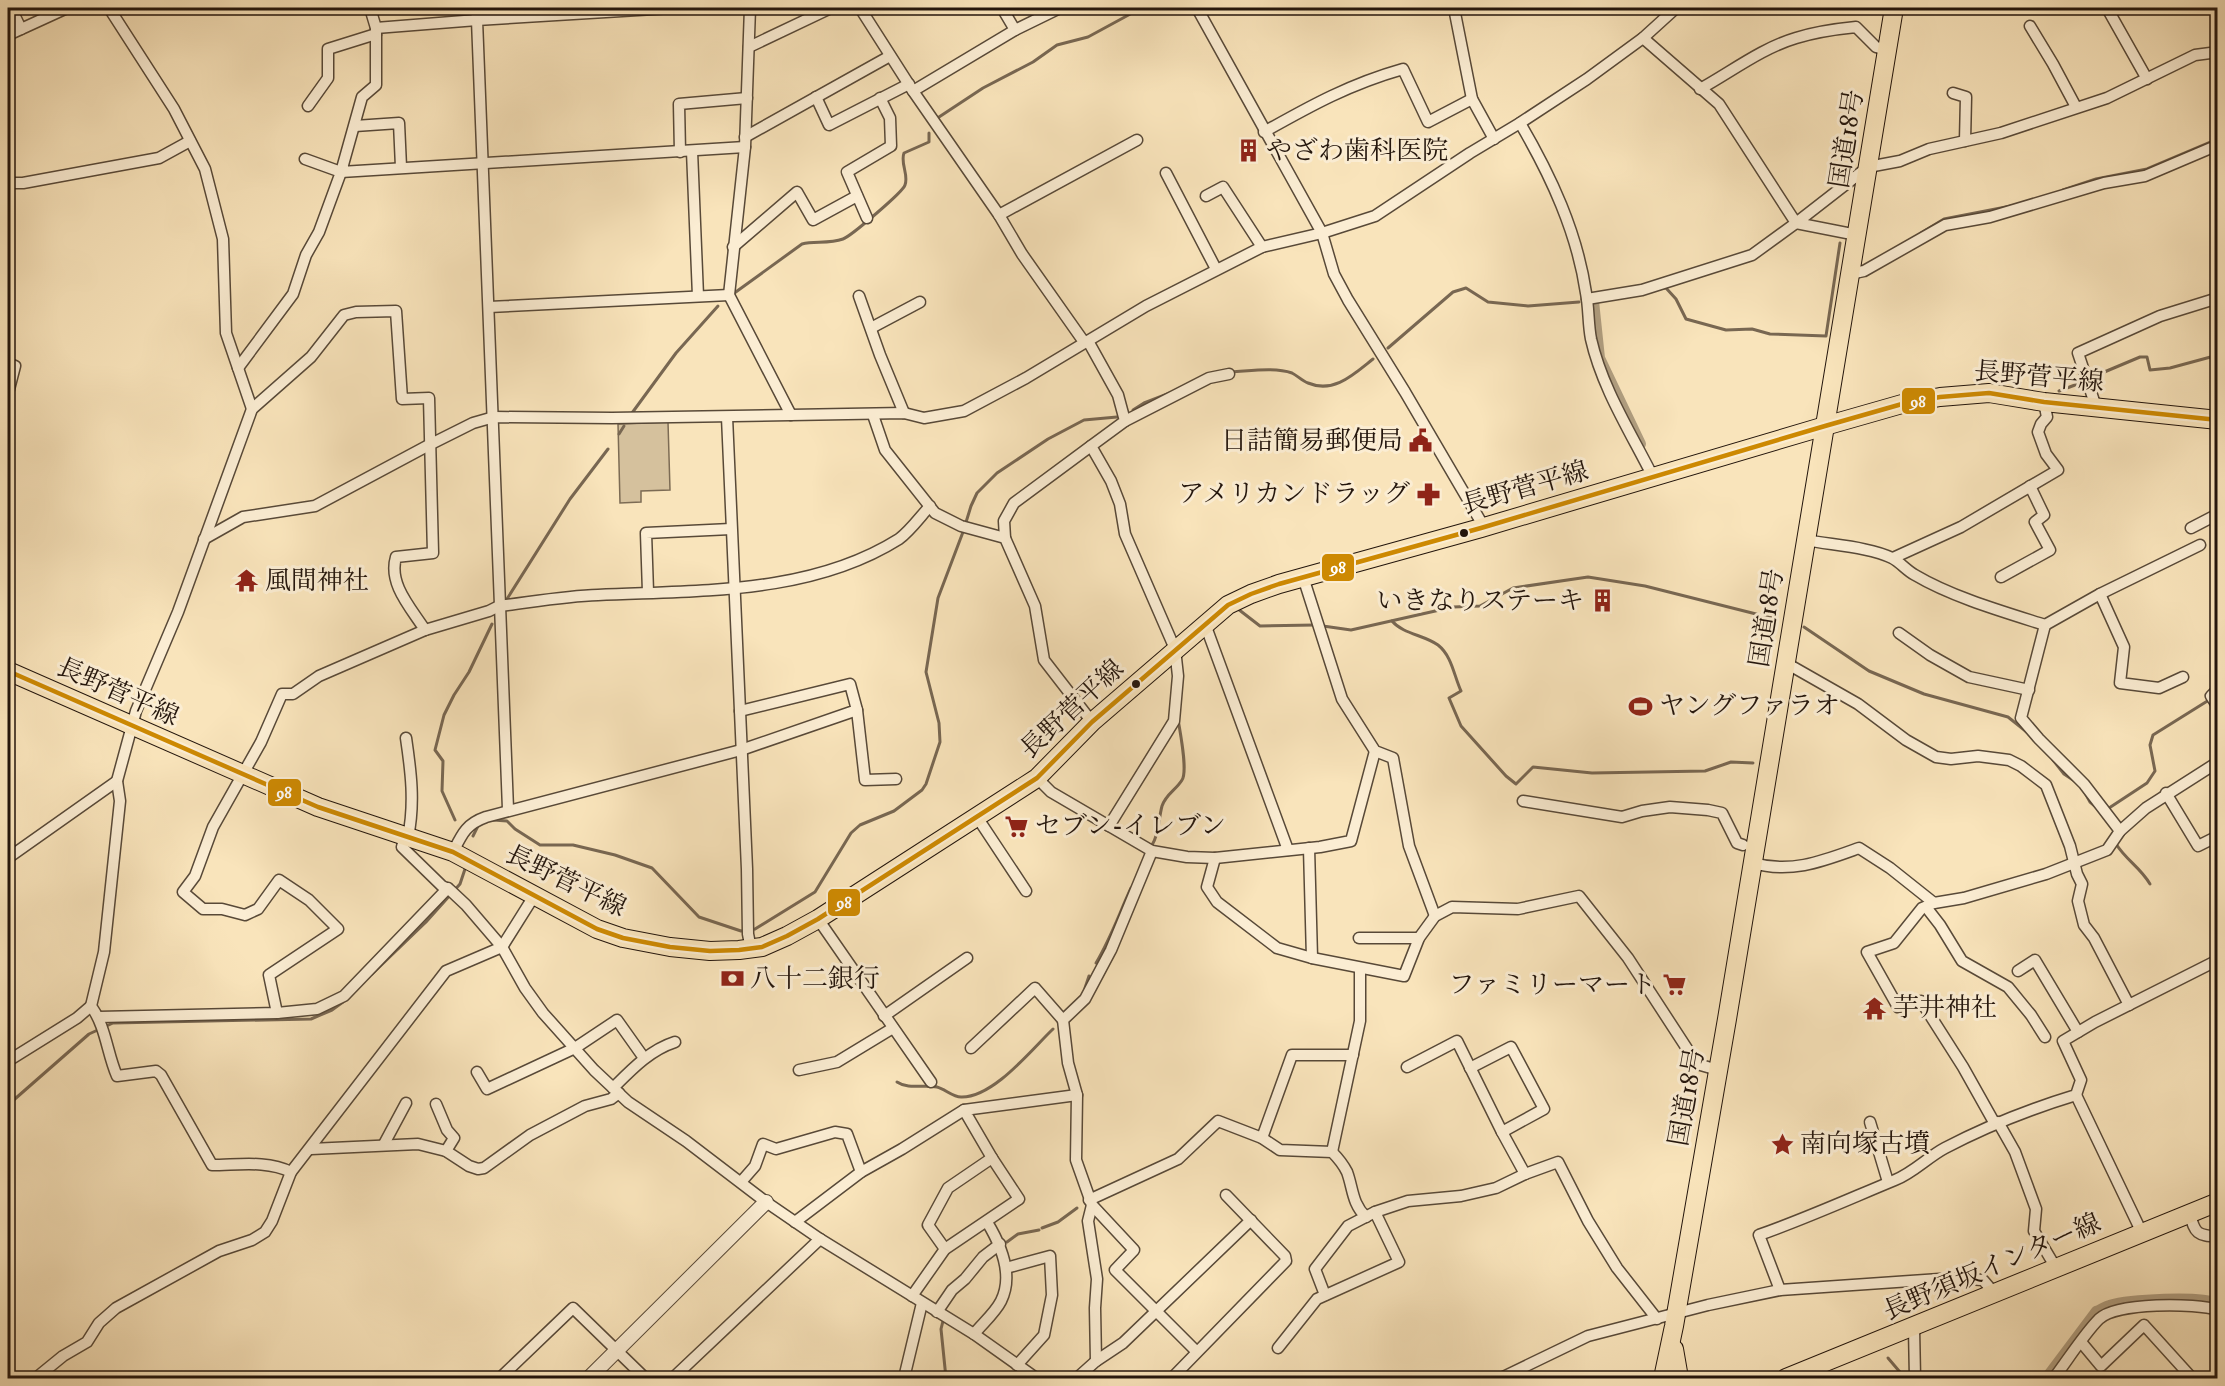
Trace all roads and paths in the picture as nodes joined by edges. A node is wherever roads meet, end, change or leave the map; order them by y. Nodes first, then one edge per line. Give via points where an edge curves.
1 (11, 8) edge
2 (67, 8) edge
3 (109, 8) edge
4 (370, 8) edge
5 (476, 8) edge
6 (671, 8) edge
7 (750, 8) edge
8 (831, 8) edge
9 (860, 8) edge
10 (1002, 8) edge
11 (1060, 8) edge
12 (1197, 8) edge
13 (1454, 8) edge
14 (1676, 8) edge
15 (1894, 8) edge
16 (2107, 8) edge
17 (512, 13) edge
18 (477, 20) junction
19 (2030, 26) dead end
20 (21, 29) junction
21 (1014, 30) junction
22 (376, 31) junction
23 (8, 35) edge
24 (1643, 38) junction
25 (749, 47) junction
26 (1887, 50) junction
27 (2217, 52) edge
28 (890, 57) junction
29 (2147, 79) junction
30 (911, 88) junction
31 (1700, 89) junction
32 (1953, 93) dead end
33 (816, 97) junction
34 (747, 98) junction
35 (880, 98) junction
36 (1472, 99) junction
37 (308, 106) dead end
38 (2076, 107) junction
39 (1520, 123) junction
40 (355, 126) junction
41 (1264, 132) junction
42 (1494, 139) junction
43 (1137, 140) dead end
44 (190, 141) junction
45 (1965, 141) junction
46 (745, 142) junction
47 (2217, 145) edge
48 (692, 151) junction
49 (680, 152) junction
50 (305, 159) dead end
51 (483, 163) junction
52 (401, 167) junction
53 (1868, 167) junction
54 (341, 172) junction
55 (1166, 173) dead end
56 (8, 183) edge
57 (857, 196) junction
58 (1206, 196) dead end
59 (999, 215) junction
60 (867, 219) dead end
61 (1796, 223) junction
62 (1322, 233) junction
63 (1857, 235) junction
64 (733, 247) junction
65 (1262, 247) junction
66 (1216, 269) junction
67 (1850, 274) junction
68 (729, 295) junction
69 (698, 296) junction
70 (860, 296) dead end
71 (2217, 298) edge
72 (1587, 299) junction
73 (920, 302) dead end
74 (489, 307) junction
75 (871, 328) junction
76 (1086, 342) junction
77 (8, 363) edge
78 (238, 368) junction
79 (1229, 374) dead end
80 (8, 393) edge
81 (2044, 402) junction
82 (2096, 407) junction
83 (252, 409) junction
84 (904, 413) junction
85 (791, 415) junction
86 (873, 415) junction
87 (494, 417) junction
88 (727, 417) junction
89 (2217, 420) edge
90 (1125, 421) junction
91 (1824, 426) junction
92 (429, 445) junction
93 (1092, 446) junction
94 (1653, 477) junction
95 (2030, 486) junction
96 (930, 506) junction
97 (2217, 514) edge
98 (1484, 527) junction
99 (2191, 528) dead end
100 (731, 530) junction
101 (1005, 538) junction
102 (204, 539) junction
103 (1806, 540) junction
104 (2200, 545) dead end
105 (1893, 558) junction
106 (1303, 577) junction
107 (2001, 577) dead end
108 (734, 588) junction
109 (648, 592) junction
110 (2100, 594) junction
111 (499, 606) junction
112 (1205, 624) junction
113 (2045, 625) junction
114 (424, 630) junction
115 (1899, 633) dead end
116 (1175, 649) junction
117 (1786, 663) junction
118 (8, 671) edge
119 (2183, 677) dead end
120 (2217, 689) edge
121 (2029, 690) junction
122 (2217, 707) edge
123 (857, 710) junction
124 (740, 711) junction
125 (1092, 722) junction
126 (132, 725) junction
127 (406, 738) dead end
128 (741, 750) junction
129 (1375, 751) junction
130 (2217, 762) edge
131 (243, 775) junction
132 (1037, 777) junction
133 (896, 779) dead end
134 (117, 781) junction
135 (2166, 793) junction
136 (1523, 801) dead end
137 (508, 809) junction
138 (977, 817) junction
139 (1109, 826) junction
140 (2120, 831) junction
141 (406, 836) junction
142 (2217, 836) edge
143 (1743, 845) dead end
144 (1309, 848) junction
145 (1288, 850) junction
146 (1152, 851) junction
147 (453, 852) junction
148 (8, 858) edge
149 (1215, 858) junction
150 (2075, 861) junction
151 (1753, 863) junction
152 (451, 891) junction
153 (1026, 891) dead end
154 (534, 896) junction
155 (1930, 905) junction
156 (1435, 916) junction
157 (818, 919) junction
158 (749, 937) junction
159 (1359, 938) dead end
160 (1419, 938) junction
161 (502, 947) junction
162 (967, 958) dead end
163 (1312, 958) junction
164 (2217, 960) edge
165 (1360, 968) junction
166 (2018, 971) dead end
167 (2129, 1005) junction
168 (91, 1006) junction
169 (277, 1013) junction
170 (884, 1016) junction
171 (1063, 1020) junction
172 (101, 1023) junction
173 (893, 1028) junction
174 (2078, 1032) junction
175 (2044, 1037) dead end
176 (675, 1042) dead end
177 (575, 1048) junction
178 (971, 1048) dead end
179 (1353, 1055) junction
180 (644, 1059) junction
181 (8, 1061) edge
182 (1407, 1067) dead end
183 (1470, 1068) junction
184 (799, 1070) dead end
185 (1718, 1070) junction
186 (477, 1072) dead end
187 (931, 1082) dead end
188 (616, 1090) junction
189 (1077, 1095) junction
190 (2076, 1095) junction
191 (406, 1103) dead end
192 (436, 1104) dead end
193 (964, 1110) junction
194 (1870, 1122) dead end
195 (1996, 1123) junction
196 (1502, 1132) junction
197 (1262, 1138) junction
198 (384, 1144) junction
199 (310, 1149) junction
200 (446, 1152) junction
201 (1332, 1152) junction
202 (992, 1158) junction
203 (291, 1172) junction
204 (861, 1172) junction
205 (1525, 1174) junction
206 (741, 1182) junction
207 (1888, 1182) junction
208 (1226, 1195) dead end
209 (766, 1202) junction
210 (2217, 1202) edge
211 (1090, 1203) junction
212 (2190, 1214) junction
213 (1370, 1215) junction
214 (1251, 1220) junction
215 (795, 1222) junction
216 (987, 1222) junction
217 (2142, 1233) junction
218 (2217, 1237) edge
219 (820, 1239) junction
220 (1000, 1244) junction
221 (945, 1249) junction
222 (1006, 1268) junction
223 (2056, 1268) junction
224 (1780, 1290) junction
225 (1995, 1294) junction
226 (1325, 1295) junction
227 (912, 1296) junction
228 (922, 1303) junction
229 (2217, 1310) edge
230 (937, 1312) junction
231 (1156, 1312) junction
232 (1657, 1318) junction
233 (1675, 1320) junction
234 (1914, 1328) junction
235 (974, 1334) junction
236 (2081, 1342) junction
237 (1278, 1348) dead end
238 (616, 1352) junction
239 (1196, 1352) junction
240 (1096, 1361) junction
241 (1017, 1365) junction
242 (36, 1378) edge
243 (500, 1378) edge
244 (589, 1378) edge
245 (645, 1378) edge
246 (673, 1378) edge
247 (904, 1378) edge
248 (1036, 1378) edge
249 (1077, 1378) edge
250 (1172, 1378) edge
251 (1501, 1378) edge
252 (1663, 1378) edge
253 (1679, 1378) edge
254 (1786, 1378) edge
255 (1915, 1378) edge
256 (2054, 1378) edge
257 (2192, 1378) edge

1 - 20 street
2 - 20 street
3 - 44 street
4 - 22 street
5 - 18 street
6 - 17 street
7 - 25 street
8 - 25 street
9 - 28 street
10 - 21 street
11 - 21 street
12 - 41 street
13 - 36 street
14 - 24 street
15 - 26 main road, 国道18号
16 - 29 street
17 - 18 street
18 - 22 street
18 - 51 street
19 - 38 street
20 - 23 street
21 - 30 street
22 - 37 street via 328,49 328,78
22 - 40 street via 376,86 362,97
24 - 31 street
24 - 39 street
25 - 34 street
26 - 31 street via 1876,47 1856,27 1817,33 1775,46
26 - 53 main road, 国道18号
27 - 29 street via 2195,55
28 - 30 street
28 - 33 street
29 - 38 street
30 - 35 street
30 - 59 street
31 - 61 street via 1719,104
32 - 45 street via 1965,96
33 - 35 street via 829,125
33 - 46 street
34 - 46 street
34 - 49 street via 679,104
35 - 57 street via 890,118 891,146 847,172
36 - 41 street via 1428,122 1403,69 1316,102
36 - 42 street
38 - 45 street
39 - 42 street
39 - 72 street via 1562,204
40 - 52 street via 399,123
40 - 54 street
41 - 62 street
42 - 62 street via 1375,216
43 - 59 street
44 - 56 street via 159,158
44 - 78 street via 206,169 223,239 226,333
45 - 53 street
46 - 48 street
46 - 64 street
47 - 67 street via 2145,176 1945,225 1864,271
48 - 49 street
48 - 69 street
49 - 51 street
50 - 54 street
51 - 52 street
51 - 74 street
52 - 54 street
53 - 61 street
53 - 63 main road, 国道18号
54 - 78 street via 293,294
55 - 66 street
57 - 60 street
57 - 64 street via 813,220 797,192
58 - 65 street via 1223,187
59 - 76 street via 1022,254
61 - 63 street
61 - 72 street via 1752,255 1642,290
62 - 65 street
62 - 98 street via 1334,274 1348,300
63 - 67 main road, 国道18号
64 - 68 street
65 - 66 street
66 - 76 street
67 - 91 main road, 国道18号
68 - 69 street
68 - 85 street
69 - 74 street
70 - 75 street
71 - 82 street via 2160,316 2078,353
72 - 94 street via 1591,339 1604,378
73 - 75 street
74 - 87 street
75 - 84 street
76 - 84 street via 964,411 924,418
76 - 90 street via 1118,395
77 - 80 street via 15,366
78 - 83 street
79 - 90 street via 1209,378
81 - 82 main road, 長野菅平線
81 - 91 main road, 長野菅平線 via 1989,393 1940,397
81 - 95 street via 2047,417 2038,432 2046,454 2058,470
82 - 89 main road, 長野菅平線
83 - 92 street via 310,357 344,315 396,311 402,399 429,398
83 - 102 street
84 - 86 street
85 - 86 street
85 - 88 street
86 - 96 street via 885,450
87 - 88 street
87 - 92 street
87 - 111 street
88 - 100 street
90 - 93 street
91 - 94 main road, 長野菅平線
91 - 103 main road, 国道18号
92 - 102 street via 315,506 243,517
92 - 114 street via 433,553 396,557 393,567 394,581
93 - 101 street via 1014,503 1004,521
93 - 116 street via 1112,481 1125,534
94 - 98 main road, 長野菅平線
95 - 105 street via 1961,527
95 - 107 street via 2044,515 2035,522 2050,550
96 - 101 street via 935,513 965,528
96 - 108 street via 901,538 863,558 827,573
97 - 99 street
98 - 106 main road, 長野菅平線
100 - 108 street
100 - 109 street via 646,532
101 - 125 street via 1035,606 1044,660
102 - 126 street
103 - 105 street
103 - 117 main road, 国道18号
104 - 110 street
105 - 113 street via 1933,584
106 - 112 main road, 長野菅平線 via 1228,605
106 - 129 street via 1342,699
108 - 109 street
108 - 124 street
109 - 111 street
110 - 113 street
110 - 119 street via 2124,646 2120,683 2159,688
111 - 114 street
111 - 137 street
112 - 116 main road, 長野菅平線
112 - 145 street
113 - 121 street
114 - 131 street via 319,676 293,694 282,694
115 - 121 street via 1969,677
116 - 125 main road, 長野菅平線
116 - 139 street via 1178,676 1174,721
117 - 150 street via 1858,704 1936,757 1978,756 2009,760 2021,766 2046,785
117 - 151 main road, 国道18号
118 - 126 main road, 長野菅平線
120 - 122 street via 2211,696
121 - 140 street via 2021,718 2084,784
123 - 124 street via 850,684
123 - 128 street
123 - 133 street via 865,780
124 - 128 street
125 - 132 main road, 長野菅平線
126 - 131 main road, 長野菅平線
126 - 134 street
127 - 141 street via 413,784 412,820
128 - 137 street
128 - 158 street
129 - 144 street via 1351,841
129 - 156 street via 1393,758 1409,846
130 - 135 street
131 - 141 main road, 長野菅平線 via 318,807
131 - 169 street via 213,827 195,876 183,892 203,909 245,915 258,909 279,879 309,900 338,929 269,975
132 - 138 main road, 長野菅平線
132 - 139 street via 1051,792
134 - 148 street
134 - 168 street via 120,801 104,952
135 - 140 street
135 - 142 street via 2198,846
136 - 143 street via 1622,817 1670,807 1708,810 1722,813 1737,843
137 - 147 street via 472,822
138 - 153 street
138 - 157 main road, 長野菅平線
139 - 146 street
140 - 150 street via 2107,850
141 - 147 main road, 長野菅平線
141 - 152 street via 402,848
144 - 145 street
144 - 163 street
145 - 149 street
146 - 149 street
146 - 171 street via 1111,950 1085,999
147 - 154 main road, 長野菅平線
149 - 163 street via 1207,887 1217,902 1277,948
150 - 155 street via 2024,881
150 - 167 street via 2082,884 2078,901 2084,926
151 - 155 street via 1768,867 1814,864 1859,848 1890,868
151 - 185 main road, 国道18号
152 - 161 street
152 - 169 street via 344,996 317,1009
154 - 158 main road, 長野菅平線 via 623,938 670,947 710,951
154 - 161 street
155 - 175 street via 1962,961 2008,987
155 - 195 street via 1894,943 1867,952 1898,1007 1921,1001
156 - 160 street
156 - 185 street via 1452,907 1518,909 1579,896 1628,958 1697,1064
157 - 158 main road, 長野菅平線 via 762,947
157 - 170 street
159 - 160 street
160 - 165 street via 1404,976
161 - 177 street via 543,1013
161 - 199 street via 446,971
162 - 170 street
163 - 165 street
164 - 167 street
165 - 179 street via 1360,1021
166 - 174 street via 2035,960
167 - 174 street
168 - 172 street
168 - 181 street
169 - 172 street
170 - 173 street
171 - 178 street via 1035,988
171 - 189 street
172 - 203 street via 117,1076 156,1071 161,1075 212,1165 264,1164
173 - 184 street via 837,1062
173 - 187 street
174 - 190 street via 2063,1041 2081,1080
176 - 180 street
177 - 180 street via 617,1020
177 - 186 street via 488,1089
177 - 188 street
179 - 197 street via 1293,1055
179 - 201 street
180 - 188 street
182 - 183 street via 1456,1041
183 - 196 street
183 - 196 street via 1511,1047 1544,1109
185 - 233 main road, 国道18号
188 - 200 street via 611,1099 585,1106 530,1135 484,1168 469,1166
188 - 206 street
189 - 193 street
189 - 211 street via 1076,1160
190 - 195 street
190 - 217 street
191 - 198 street
192 - 200 street via 454,1138
193 - 202 street
193 - 204 street
194 - 207 street
195 - 207 street via 1942,1149
195 - 223 street via 2015,1152 2036,1209 2034,1231
196 - 205 street
197 - 201 street via 1280,1149
197 - 211 street via 1218,1121 1178,1159
198 - 199 street
198 - 200 street via 418,1144
199 - 203 street
201 - 213 street via 1347,1173 1358,1210
202 - 216 street via 1019,1199
202 - 221 street via 948,1188 928,1225
203 - 242 street via 265,1232 219,1251 116,1308 99,1323 87,1342
204 - 206 street via 847,1134 835,1132 776,1149 763,1144 755,1166
204 - 215 street
205 - 213 street via 1496,1188 1461,1196 1408,1200
205 - 232 street via 1558,1162 1617,1269
206 - 209 street
207 - 224 street via 1759,1235
208 - 214 street
209 - 215 street
209 - 238 street
210 - 212 main road, 長野須坂インター線
211 - 231 street via 1134,1250 1115,1270
211 - 240 street via 1088,1221 1096,1279
212 - 217 main road, 長野須坂インター線
212 - 218 street via 2194,1230 2200,1235
213 - 226 street via 1348,1226 1315,1269
213 - 226 street via 1399,1262
214 - 231 street
214 - 239 street via 1286,1261
215 - 219 street
216 - 220 street
216 - 221 street
217 - 223 main road, 長野須坂インター線
219 - 227 street
219 - 246 street
220 - 222 street
220 - 230 street via 952,1290
221 - 227 street
222 - 235 street via 1000,1303
222 - 241 street via 1050,1256 1052,1295 1044,1335
223 - 225 main road, 長野須坂インター線
224 - 225 street via 1954,1278 1983,1280
224 - 233 street via 1708,1305
225 - 234 main road, 長野須坂インター線
226 - 237 street via 1317,1299
227 - 228 street
228 - 230 street
228 - 247 street
229 - 236 street via 2197,1305 2113,1310 2100,1318
230 - 235 street
231 - 239 street
231 - 240 street via 1123,1343
232 - 233 street
232 - 251 street via 1588,1336
233 - 252 main road, 国道18号
233 - 253 main road via 1674,1353
234 - 254 main road, 長野須坂インター線
234 - 255 street
235 - 241 street
236 - 256 street
236 - 257 street via 2101,1366 2144,1325
238 - 243 street via 573,1308
238 - 244 street
238 - 245 street
239 - 250 street
240 - 249 street
241 - 248 street

